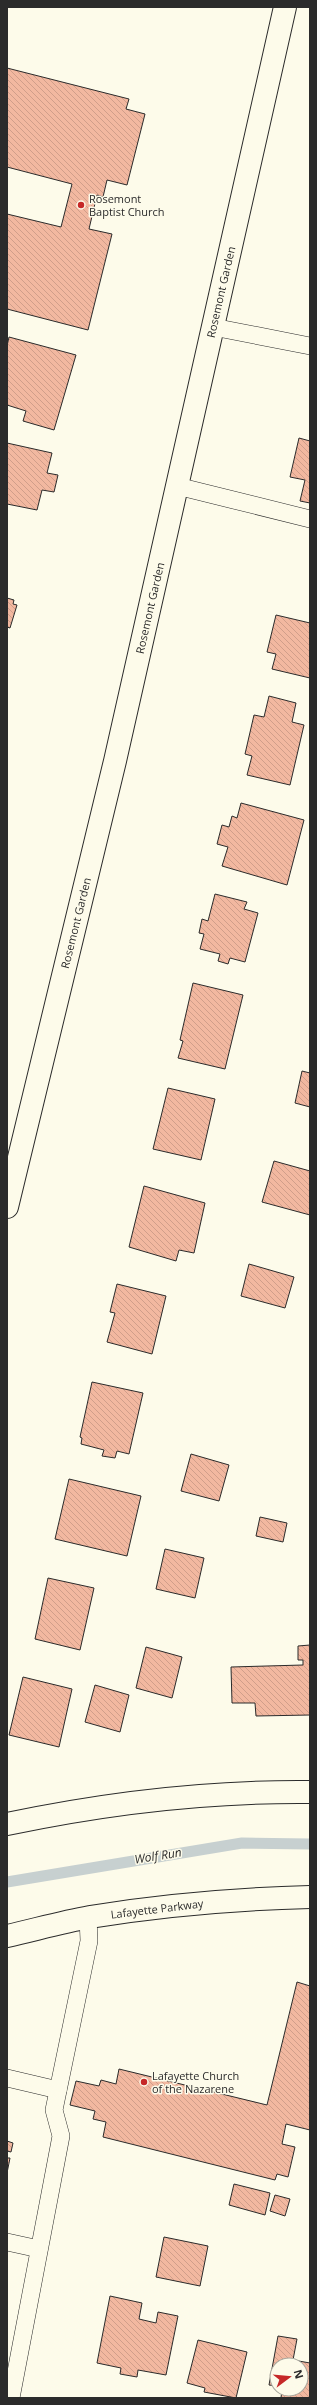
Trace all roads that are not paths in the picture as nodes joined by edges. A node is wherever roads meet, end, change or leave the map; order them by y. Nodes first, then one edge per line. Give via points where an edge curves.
1 (285, 7) edge
2 (213, 327) junction
3 (310, 346) edge
4 (177, 486) junction
5 (310, 519) edge
6 (7, 1207) edge
7 (310, 1792) edge
8 (7, 1824) edge
9 (310, 1897) edge
10 (88, 1917) junction
11 (7, 1936) edge
12 (7, 2078) edge
13 (58, 2090) junction
14 (7, 2242) edge
15 (39, 2249) junction
16 (11, 2398) edge

1 - 2 main road, Rosemont Garden
2 - 3 lane
2 - 4 main road, Rosemont Garden
4 - 5 lane
4 - 6 main road, Rosemont Garden via 115,761
7 - 8 main road via 249,1792 120,1803
9 - 10 main road, Lafayette Parkway via 172,1906
10 - 11 main road, Lafayette Parkway
10 - 13 lane via 89,1941
12 - 13 lane
13 - 15 lane via 54,2110 61,2136
14 - 15 lane
15 - 16 lane

